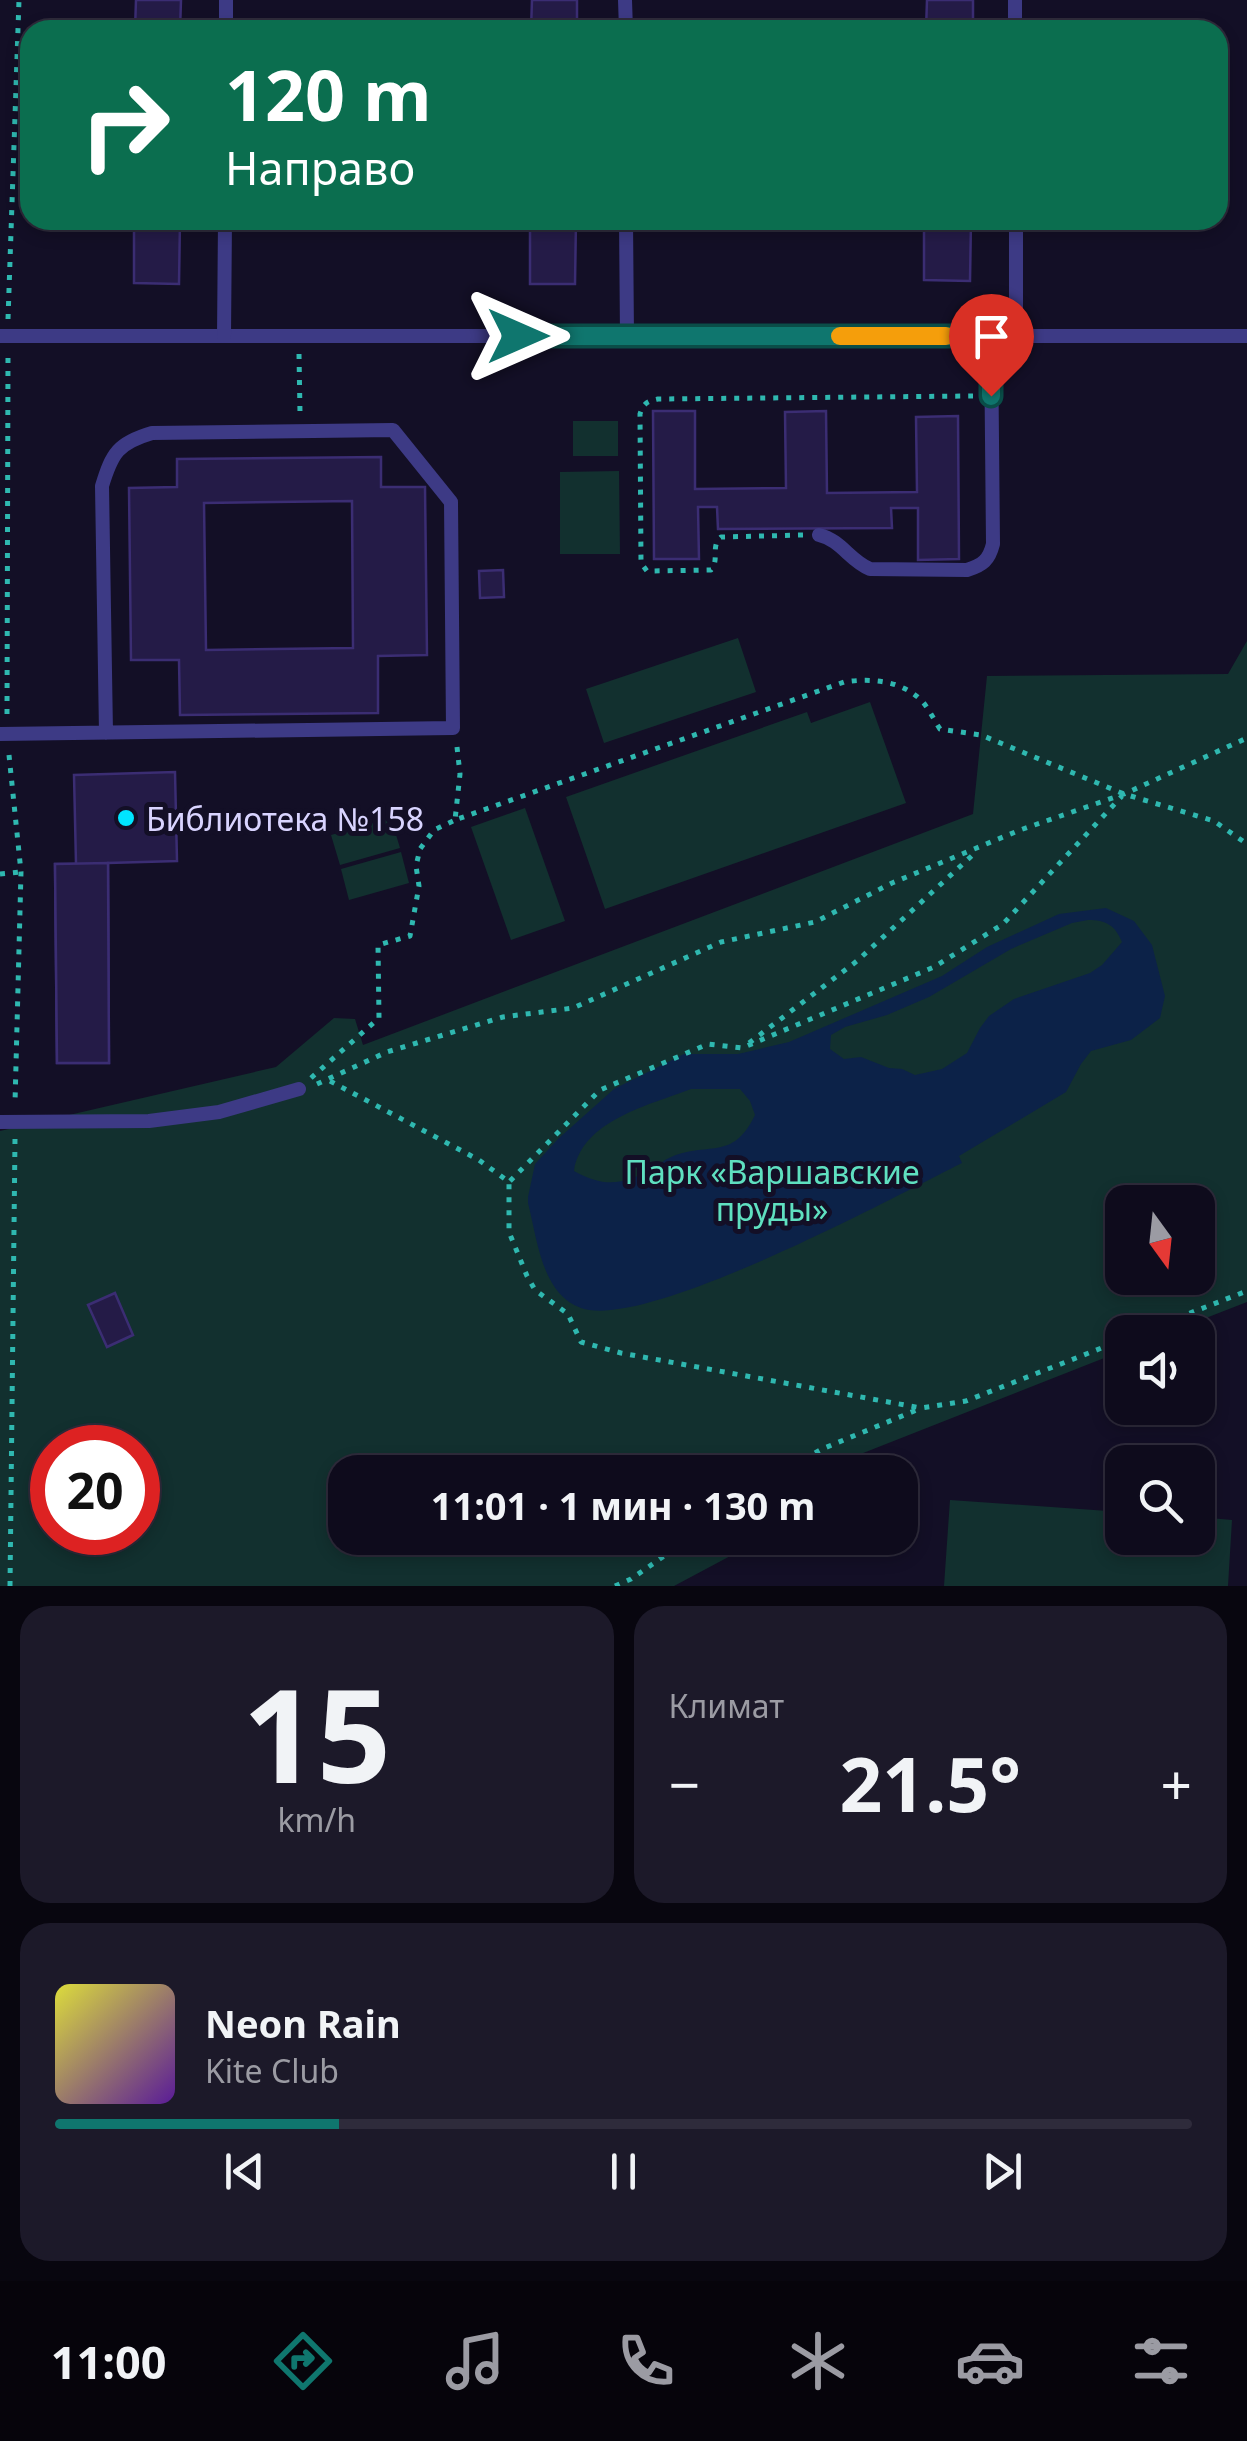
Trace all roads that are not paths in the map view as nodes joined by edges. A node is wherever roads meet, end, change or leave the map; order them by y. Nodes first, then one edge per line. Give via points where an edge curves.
1 (225, 230) edge
2 (626, 230) edge
3 (1016, 230) edge
4 (4, 336) edge
5 (224, 336) junction
6 (627, 336) junction
7 (991, 336) junction
8 (1016, 336) junction
9 (1247, 336) edge
10 (818, 535) road end
11 (106, 733) junction
12 (4, 734) edge
13 (299, 1089) road end
14 (7, 1122) edge

1 - 5 lane
2 - 6 lane
3 - 8 lane
4 - 5 lane
5 - 6 lane
6 - 7 lane
7 - 8 lane
7 - 10 lane via 992,544 982,565 878,571
8 - 9 lane
11 - 11 lane via 454,728 451,502 393,430 152,434 120,448 102,486
11 - 12 lane
13 - 14 lane via 220,1112 149,1121

